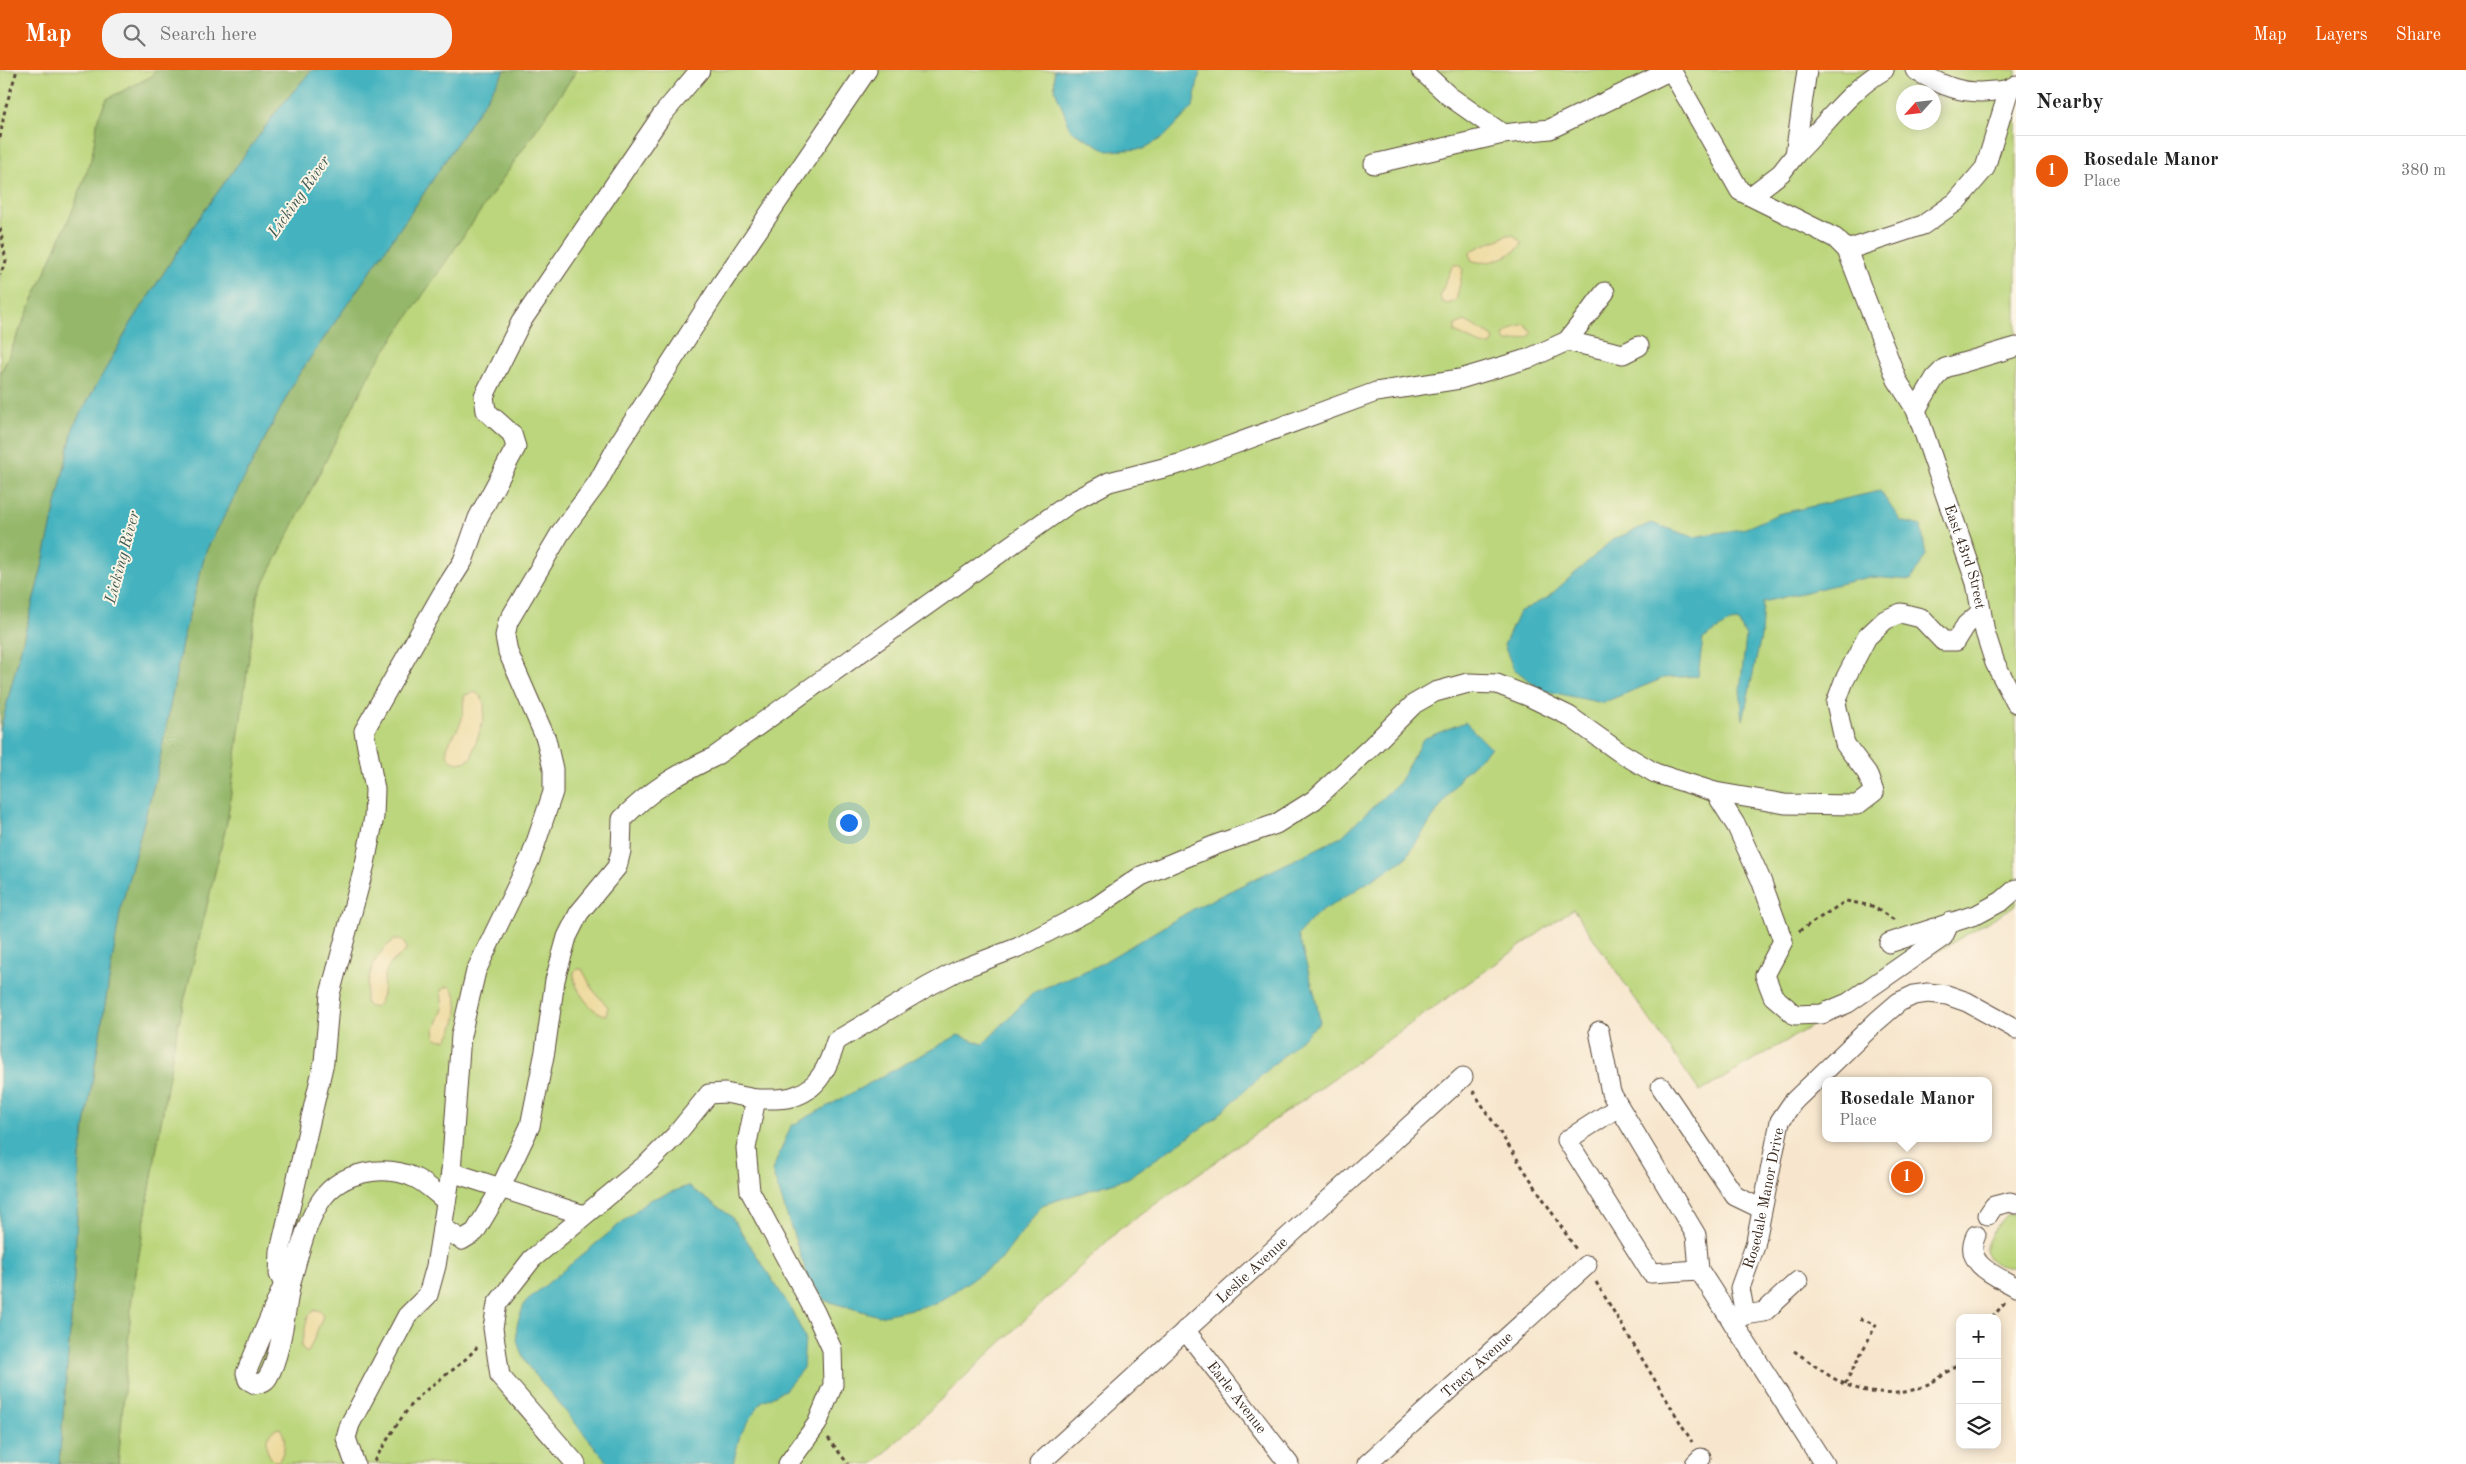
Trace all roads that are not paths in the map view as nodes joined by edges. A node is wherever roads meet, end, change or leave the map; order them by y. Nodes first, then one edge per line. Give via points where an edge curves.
1 (700, 70) edge
2 (867, 70) edge
3 (1671, 70) edge
4 (1807, 70) edge
5 (1884, 70) edge
6 (1915, 70) edge
7 (1424, 71) edge
8 (2013, 87) edge
9 (1503, 134) junction
10 (1795, 155) junction
11 (1374, 164) dead end
12 (1751, 196) junction
13 (1847, 250) junction
14 (1605, 292) dead end
15 (1567, 341) junction
16 (1639, 346) dead end
17 (2016, 347) edge
18 (1916, 410) junction
19 (1981, 612) junction
20 (2016, 703) edge
21 (1715, 792) junction
22 (2016, 889) edge
23 (1950, 922) junction
24 (1898, 940) road end
25 (2016, 1029) edge
26 (1599, 1031) dead end
27 (1464, 1077) dead end
28 (1661, 1088) dead end
29 (756, 1100) junction
30 (1617, 1108) junction
31 (451, 1172) junction
32 (501, 1187) junction
33 (446, 1201) junction
34 (2016, 1204) edge
35 (1762, 1209) junction
36 (584, 1215) junction
37 (1988, 1215) dead end
38 (442, 1227) junction
39 (1976, 1235) dead end
40 (1586, 1265) dead end
41 (1699, 1270) junction
42 (1798, 1281) dead end
43 (2012, 1293) edge
44 (1739, 1319) junction
45 (1185, 1330) junction
46 (355, 1464) edge
47 (576, 1464) edge
48 (788, 1464) edge
49 (1039, 1464) edge
50 (1289, 1464) edge
51 (1367, 1464) edge
52 (1824, 1464) edge

1 - 33 street via 662,115 521,322 484,396 486,411 512,434 516,447 478,518 463,561 364,731 375,789 374,817 330,994 324,1062 280,1251 279,1274 287,1283 310,1220 322,1198 340,1181 386,1170 416,1178
2 - 31 street via 722,283 618,445 598,482 561,532 508,622 504,636 508,652 546,739 553,769 553,792 531,857 476,971 460,1035
3 - 9 street via 1550,129
3 - 12 street via 1740,191
4 - 10 street
5 - 10 street via 1843,103
6 - 8 street via 1972,94
7 - 9 street via 1449,96
8 - 13 street via 1985,168 1956,202 1923,225
9 - 11 street
10 - 12 street via 1781,172
12 - 13 street via 1835,238
13 - 18 street, East 43rd Street via 1896,380
14 - 15 street
15 - 16 street via 1623,354
15 - 32 street via 1530,358 1460,380 1376,392 1183,463 1110,482 1070,503 714,757 670,778 643,798 622,819 617,867 579,913 567,937 555,980 530,1126
17 - 18 street via 1945,368 1935,378
18 - 19 street, East 43rd Street via 1976,583
19 - 20 street, East 43rd Street via 1995,663
19 - 21 street via 1956,641 1943,641 1921,618 1901,613 1885,620 1866,637 1836,703 1844,744 1867,773 1874,792 1857,805 1785,804
21 - 23 street via 1737,827 1783,940 1764,975 1773,996 1795,1014 1822,1014 1848,1003 1943,937
21 - 29 street via 1655,773 1570,716 1497,684 1468,682 1435,692 1414,704 1314,800 1276,824 1141,876 1096,907 1019,947 926,987 836,1041 830,1063 815,1085 793,1097
22 - 23 street via 1978,914
23 - 24 street
25 - 35 street, Rosedale Manor Drive via 1967,1002 1947,995 1914,995 1899,1002 1793,1102 1780,1121
26 - 30 street
27 - 45 street, Leslie Avenue
28 - 35 street via 1735,1196
29 - 36 street via 725,1093 709,1094 649,1162
29 - 48 street via 746,1148 750,1191 832,1349 833,1385 817,1424
30 - 41 street via 1696,1235
30 - 41 street via 1567,1140 1650,1273
31 - 32 street
31 - 33 street
32 - 36 street
32 - 38 street via 475,1232 462,1240
33 - 38 street
34 - 37 street via 2010,1202 1994,1206
35 - 44 street, Rosedale Manor Drive via 1755,1246 1740,1288
36 - 47 street via 532,1259 497,1304 493,1328 500,1376
38 - 46 street via 428,1295 406,1316 350,1424 346,1438
39 - 43 street via 1972,1244 1974,1258
40 - 51 street, Tracy Avenue
41 - 44 street
42 - 44 street via 1764,1312
44 - 52 street
45 - 49 street, Leslie Avenue
45 - 50 street, Earle Avenue

